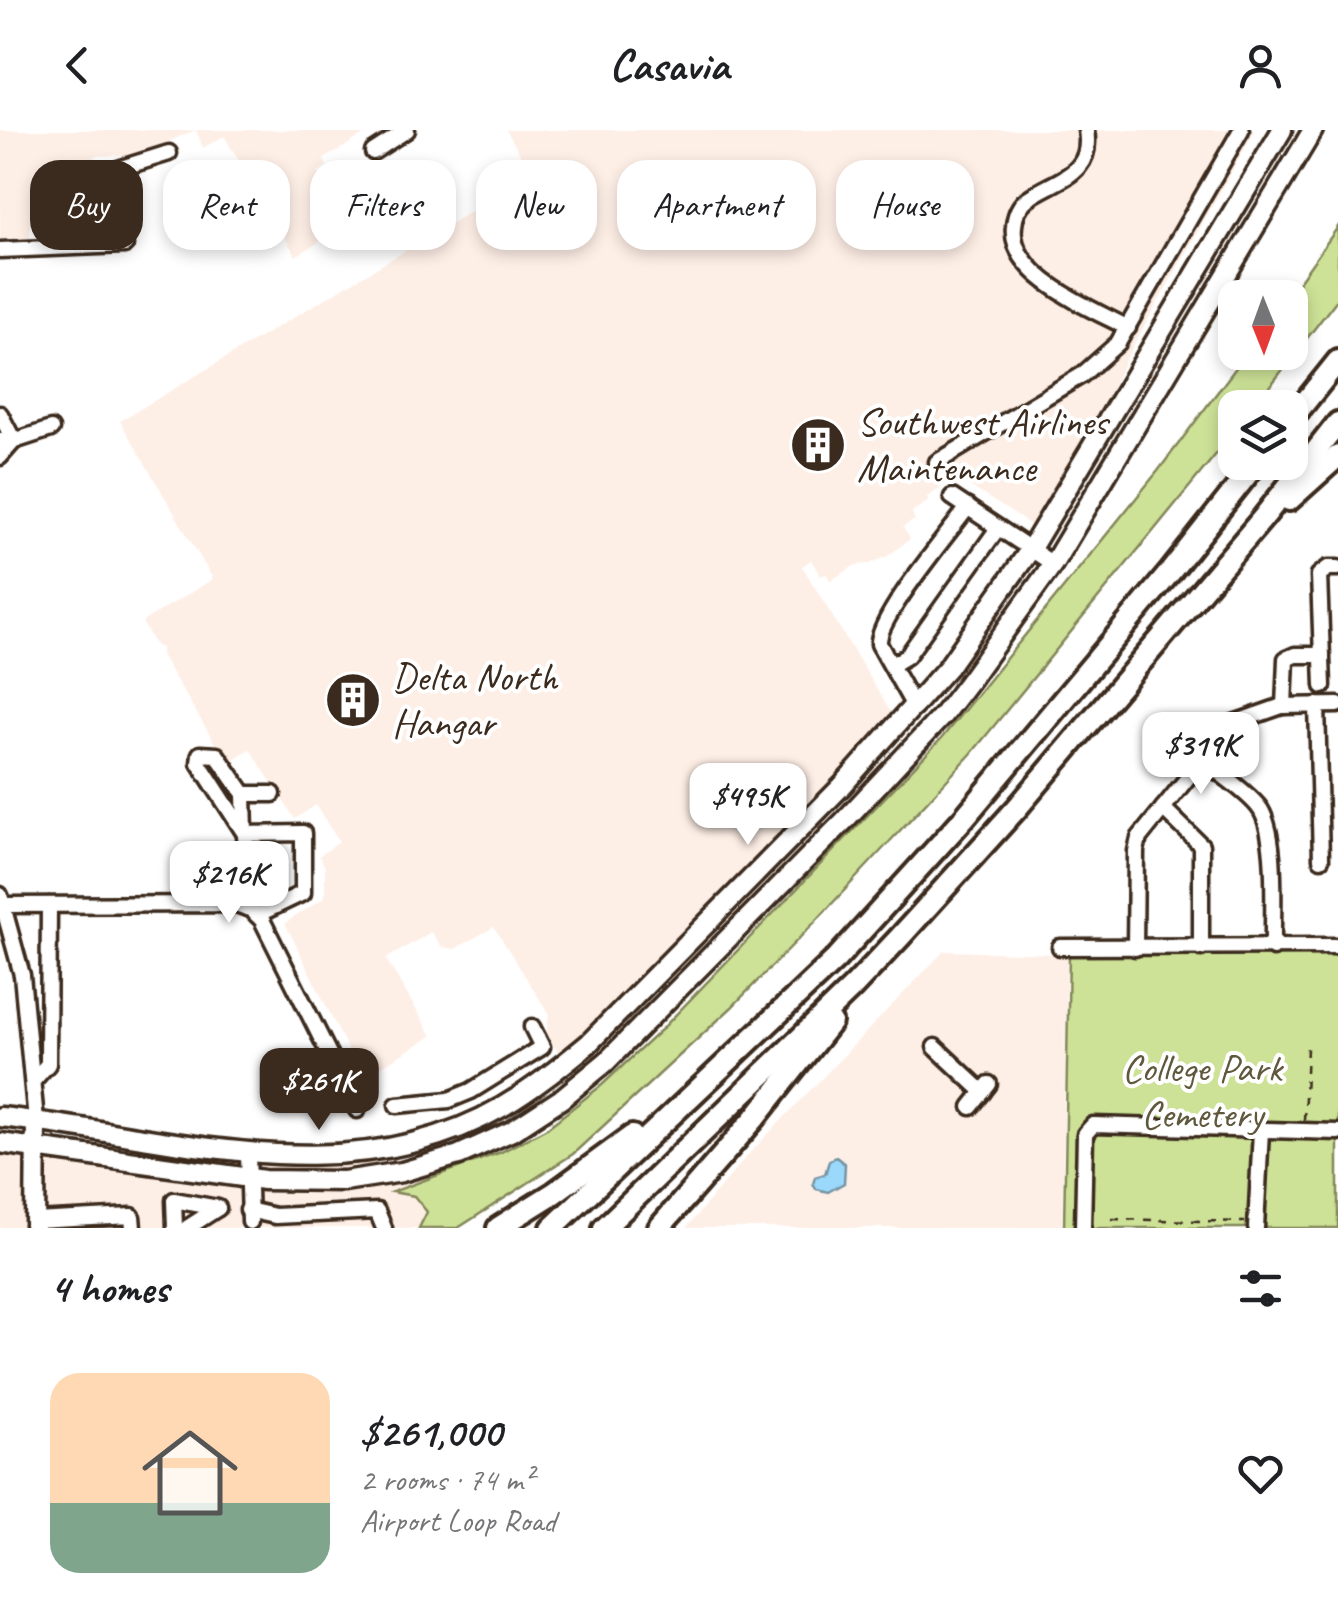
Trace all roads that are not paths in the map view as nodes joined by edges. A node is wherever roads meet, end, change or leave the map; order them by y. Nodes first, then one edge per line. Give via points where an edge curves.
1 (408, 130) edge
2 (1086, 130) edge
3 (1240, 130) edge
4 (1282, 130) edge
5 (1313, 130) edge
6 (372, 152) dead end
7 (168, 153) dead end
8 (143, 161) edge
9 (30, 249) edge
10 (0, 250) edge
11 (1128, 328) junction
12 (1338, 361) edge
13 (1308, 398) edge
14 (0, 414) edge
15 (1338, 423) edge
16 (51, 428) dead end
17 (7, 441) edge
18 (1338, 456) edge
19 (0, 458) edge
20 (937, 462) dead end
21 (1243, 480) edge
22 (952, 496) dead end
23 (968, 508) junction
24 (1262, 518) junction
25 (998, 528) junction
26 (1030, 550) junction
27 (1053, 564) junction
28 (1338, 568) edge
29 (1322, 655) junction
30 (892, 665) junction
31 (1323, 686) dead end
32 (1317, 705) junction
33 (1338, 705) edge
34 (1284, 706) junction
35 (915, 708) junction
36 (1204, 760) junction
37 (244, 794) junction
38 (273, 794) dead end
39 (1163, 808) junction
40 (246, 834) junction
41 (1320, 859) dead end
42 (49, 905) junction
43 (3, 910) edge
44 (252, 911) junction
45 (1338, 946) edge
46 (1060, 947) dead end
47 (1135, 948) junction
48 (1201, 948) junction
49 (1273, 948) junction
50 (836, 959) junction
51 (853, 987) junction
52 (532, 1026) dead end
53 (934, 1048) dead end
54 (33, 1081) junction
55 (397, 1105) dead end
56 (971, 1107) dead end
57 (357, 1110) dead end
58 (0, 1117) edge
59 (36, 1120) junction
60 (1261, 1130) junction
61 (1338, 1132) edge
62 (0, 1144) edge
63 (36, 1148) junction
64 (248, 1153) junction
65 (248, 1178) junction
66 (247, 1220) edge
67 (71, 1223) edge
68 (35, 1225) edge
69 (1257, 1225) edge
70 (133, 1228) edge
71 (175, 1228) edge
72 (186, 1228) edge
73 (384, 1228) edge
74 (498, 1228) edge
75 (552, 1228) edge
76 (604, 1228) edge
77 (659, 1228) edge
78 (1083, 1228) edge

1 - 6 street
2 - 11 street via 1088,148 1080,165 1016,212 1015,242 1044,280
3 - 11 street
4 - 26 main road
5 - 27 main road
7 - 8 street
9 - 10 street
11 - 20 street via 1082,375
12 - 13 highway
14 - 17 street
15 - 24 highway
16 - 17 street
17 - 19 street
18 - 24 highway
21 - 50 highway via 964,818
22 - 23 street
23 - 25 street
23 - 30 street via 882,626 880,644
24 - 51 highway via 1017,808
25 - 26 street
25 - 30 street via 908,656
26 - 27 street
26 - 35 main road
27 - 65 main road via 943,715 620,1048 561,1100 512,1131 402,1172 344,1181
28 - 29 street via 1320,575
29 - 31 street
29 - 34 street via 1286,659
30 - 35 street
32 - 33 street
32 - 34 street
32 - 41 street
34 - 36 street via 1231,724
35 - 64 main road via 546,1079 482,1117 395,1148 340,1156
36 - 39 street
36 - 49 street via 1265,818
37 - 38 street
37 - 40 street
37 - 40 street via 217,754 200,754 199,763
39 - 47 street via 1136,851
39 - 48 street via 1201,845
40 - 44 street
40 - 44 street via 303,833 303,894
42 - 43 street
42 - 44 street via 236,904
42 - 54 street via 48,1064
43 - 54 street via 22,975
44 - 57 street
45 - 49 street
46 - 47 street
47 - 48 street
48 - 49 street
50 - 74 highway via 797,978 618,1148
50 - 75 highway
51 - 76 highway
51 - 77 highway via 792,1074
52 - 55 street via 542,1047 471,1091
53 - 56 street via 986,1088
54 - 59 street
58 - 59 main road
59 - 63 main road
59 - 64 main road
60 - 61 street
60 - 69 street
60 - 78 street via 1093,1125 1085,1134
62 - 63 main road
63 - 65 main road
63 - 68 main road
64 - 65 street
65 - 66 street
66 - 73 street via 378,1211
67 - 68 street
67 - 70 street via 132,1216
71 - 72 street via 174,1200 218,1208

